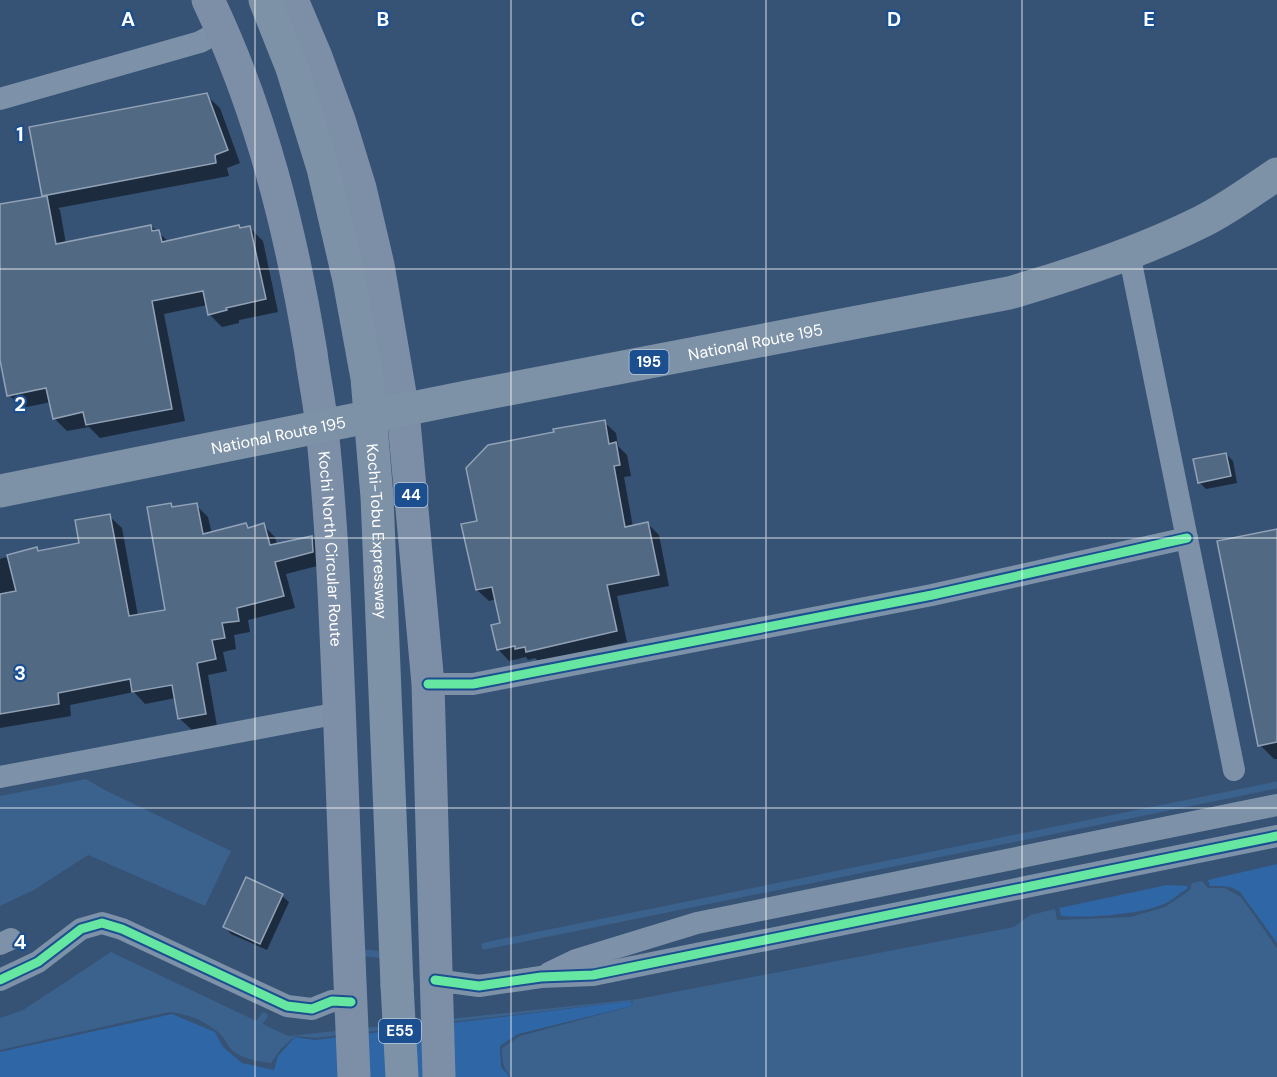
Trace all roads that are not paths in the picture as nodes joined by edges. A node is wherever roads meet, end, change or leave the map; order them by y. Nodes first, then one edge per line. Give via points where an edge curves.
1 (208, 0) edge
2 (265, 0) edge
3 (292, 0) edge
4 (222, 30) junction
5 (0, 99) edge
6 (1277, 174) edge
7 (1129, 253) junction
8 (403, 411) junction
9 (322, 426) junction
10 (0, 491) edge
11 (1187, 538) junction
12 (428, 684) junction
13 (339, 713) junction
14 (1234, 770) dead end
15 (0, 777) edge
16 (1277, 805) edge
17 (1277, 836) edge
18 (541, 977) junction
19 (0, 980) edge
20 (435, 993) junction
21 (351, 1002) junction
22 (354, 1077) edge
23 (402, 1077) edge
24 (439, 1077) edge

1 - 4 main road, Kochi North Circular Route
2 - 23 highway, Kochi-Tobu Expressway, bridge via 292,68 322,168 367,378 378,520
3 - 8 main road, 44 via 340,123 360,188 378,265
4 - 5 street via 200,42
4 - 9 main road, Kochi North Circular Route via 284,215 300,285
6 - 7 highway, National Route 195 / 195 via 1204,220
7 - 8 highway, National Route 195 / 195 via 1009,293
7 - 11 street
8 - 9 highway, National Route 195 / 195
8 - 12 main road, 44
9 - 10 highway, National Route 195 / 195
9 - 13 main road, Kochi North Circular Route
11 - 12 street via 932,596 473,684
11 - 14 street
12 - 20 main road, 44
13 - 15 street
13 - 21 main road, Kochi North Circular Route
16 - 18 street via 697,923 576,960
17 - 18 street via 592,975
18 - 20 street
19 - 21 street via 38,962 81,929 102,923 287,1006 312,1009 332,1001
20 - 24 main road, 44
21 - 22 main road, Kochi North Circular Route

